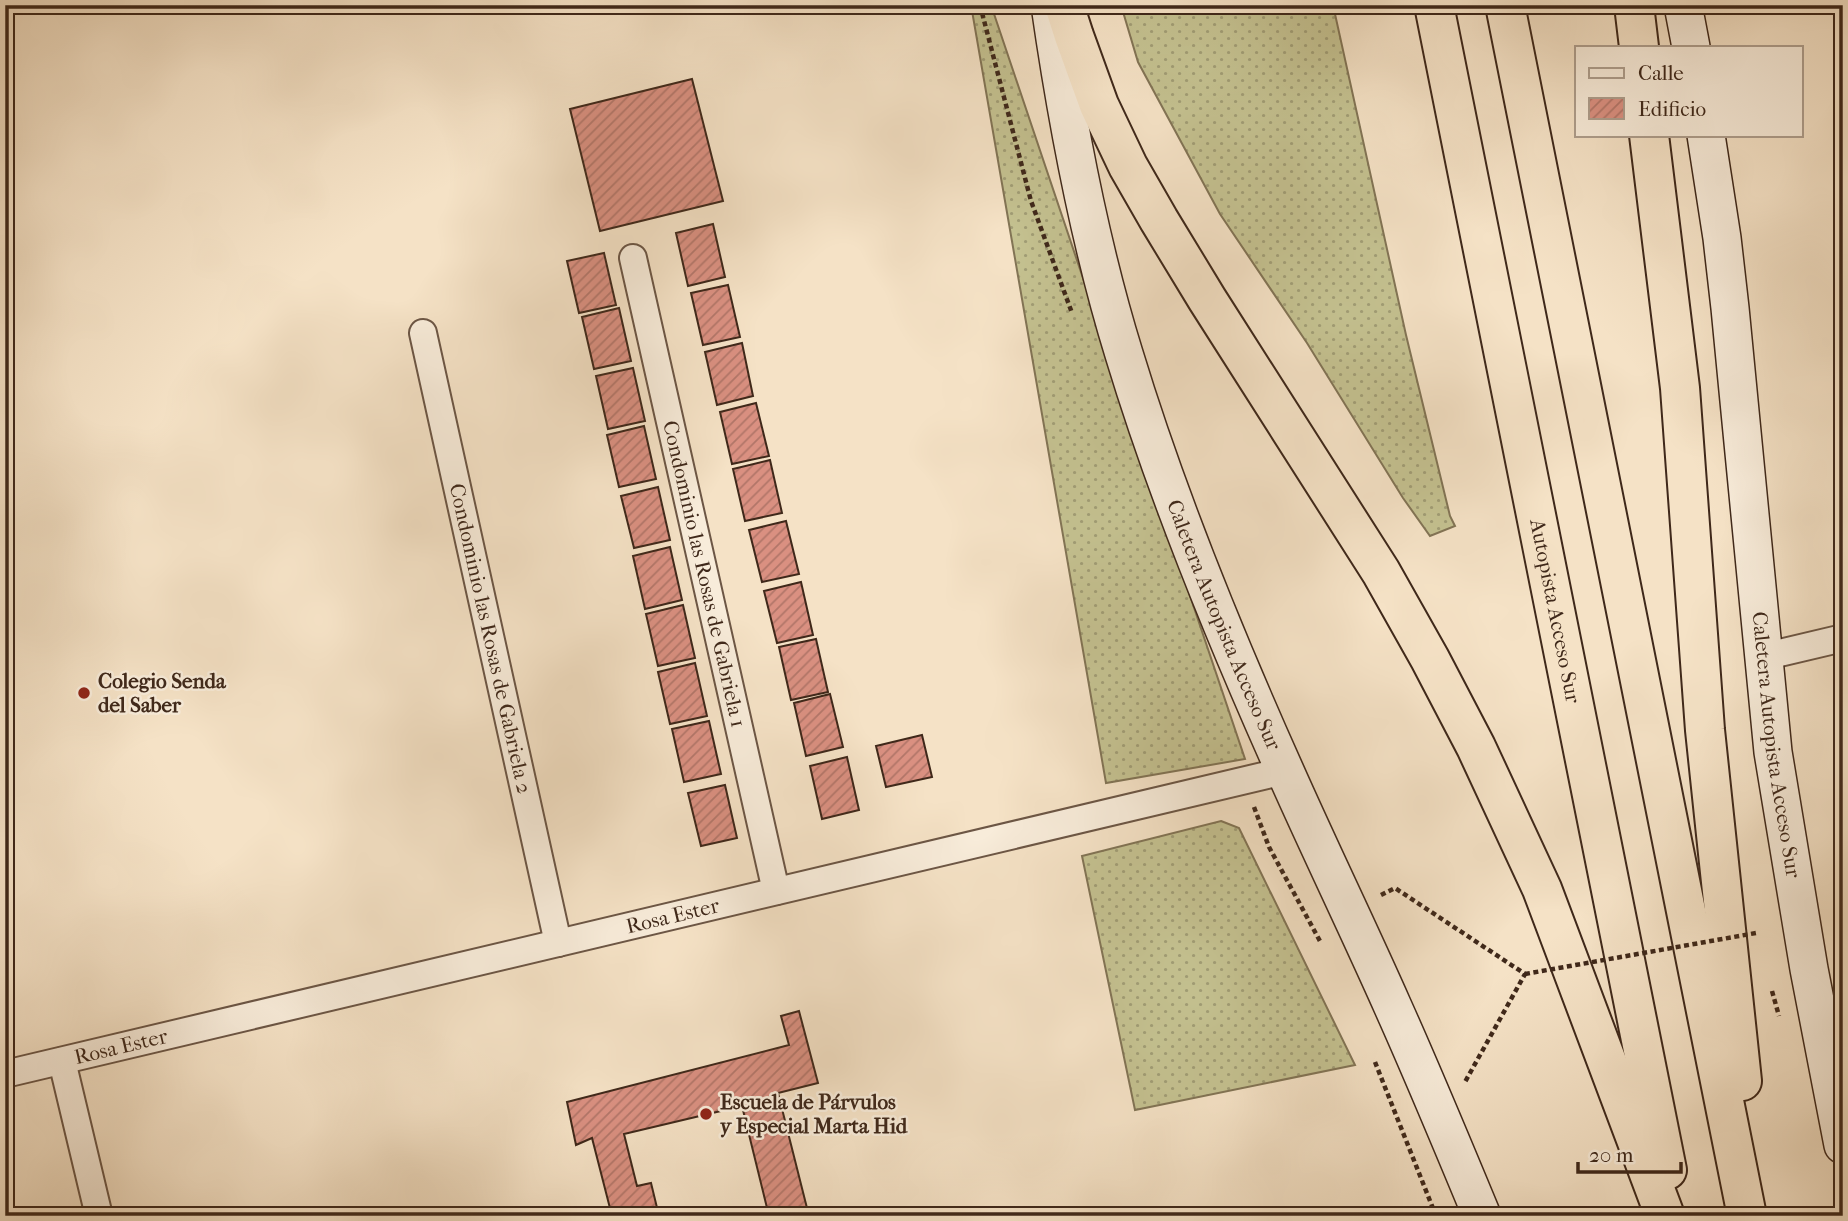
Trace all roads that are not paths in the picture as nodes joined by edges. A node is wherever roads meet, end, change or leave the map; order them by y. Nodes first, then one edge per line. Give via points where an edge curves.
1 (1051, 5) edge
2 (1064, 5) edge
3 (1434, 5) edge
4 (1505, 5) edge
5 (1634, 5) edge
6 (1683, 5) edge
7 (1639, 46) edge
8 (1690, 46) edge
9 (1649, 136) edge
10 (1706, 136) edge
11 (633, 258) dead end
12 (423, 333) dead end
13 (1843, 638) edge
14 (1763, 657) junction
15 (1284, 771) junction
16 (776, 891) junction
17 (558, 943) junction
18 (62, 1061) junction
19 (5, 1074) edge
20 (1843, 1145) edge
21 (92, 1214) edge
22 (1482, 1216) edge
23 (1665, 1216) edge
24 (1676, 1216) edge
25 (1747, 1216) edge
26 (1754, 1216) edge

1 - 15 main road, Caletera Autopista Acceso Sur via 1079,172 1123,353 1186,532
2 - 23 highway via 1099,104 1128,166 1381,572 1476,747 1542,889
3 - 24 highway, Autopista Acceso Sur
4 - 25 highway
5 - 7 highway
6 - 8 main road
9 - 26 highway via 1680,388 1705,730
10 - 14 main road, Caletera Autopista Acceso Sur via 1730,308
11 - 16 street, Condominio las Rosas de Gabriela 1
12 - 17 street, Condominio las Rosas de Gabriela 2
13 - 14 street
14 - 20 main road, Caletera Autopista Acceso Sur via 1775,766
15 - 16 street, Rosa Ester
15 - 22 main road, Caletera Autopista Acceso Sur via 1404,1030
16 - 17 street, Rosa Ester
17 - 18 street, Rosa Ester
18 - 19 street, Rosa Ester
18 - 21 street, Rosa Ester

